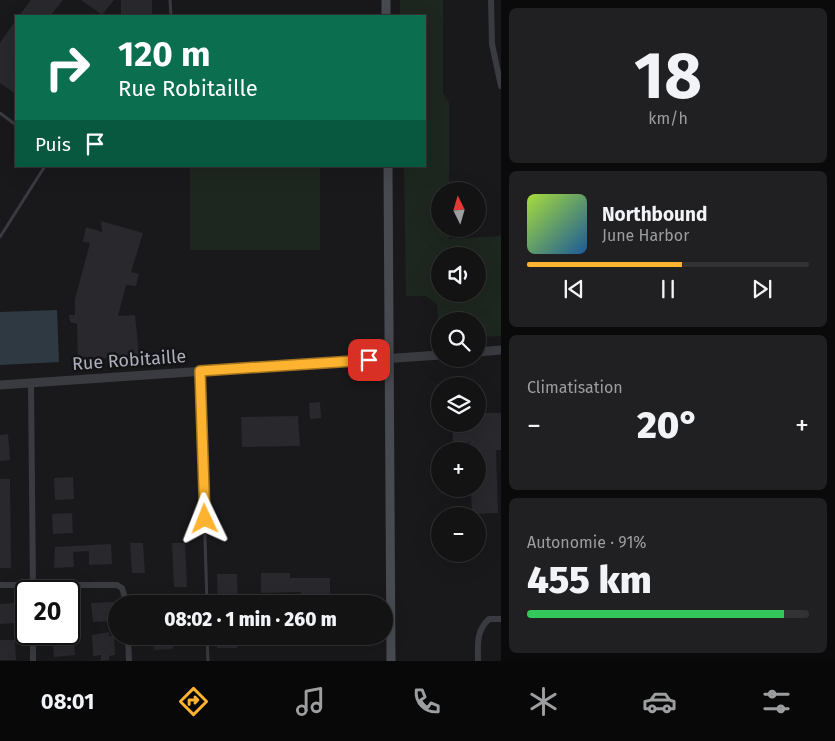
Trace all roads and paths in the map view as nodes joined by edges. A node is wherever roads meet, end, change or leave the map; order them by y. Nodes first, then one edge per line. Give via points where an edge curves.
1 (170, 0) edge
2 (386, 0) edge
3 (491, 0) edge
4 (172, 15) edge
5 (386, 15) edge
6 (501, 86) edge
7 (0, 113) edge
8 (15, 124) edge
9 (44, 167) edge
10 (388, 167) edge
11 (0, 237) edge
12 (501, 350) edge
13 (486, 351) edge
14 (431, 356) edge
15 (389, 358) junction
16 (200, 371) junction
17 (31, 383) junction
18 (0, 385) edge
19 (32, 580) edge
20 (0, 586) edge
21 (15, 587) edge
22 (80, 587) edge
23 (124, 595) edge
24 (207, 595) edge
25 (501, 619) edge
26 (33, 645) edge
27 (128, 645) edge
28 (207, 645) edge
29 (33, 661) edge
30 (129, 661) edge
31 (208, 661) edge
32 (391, 661) edge
33 (478, 661) edge

1 - 4 lane
2 - 5 main road
3 - 6 street via 492,44
7 - 8 lane
9 - 11 lane
10 - 15 main road
12 - 13 street
14 - 15 street, Rue Robitaille
15 - 16 street, Rue Robitaille
15 - 32 main road
16 - 17 street, Rue Robitaille
16 - 24 lane
17 - 18 street, Rue Robitaille
17 - 19 street
20 - 21 street
22 - 23 street via 116,586 122,588
25 - 33 street via 489,619 482,625 478,635
26 - 29 street
27 - 30 street
28 - 31 lane

